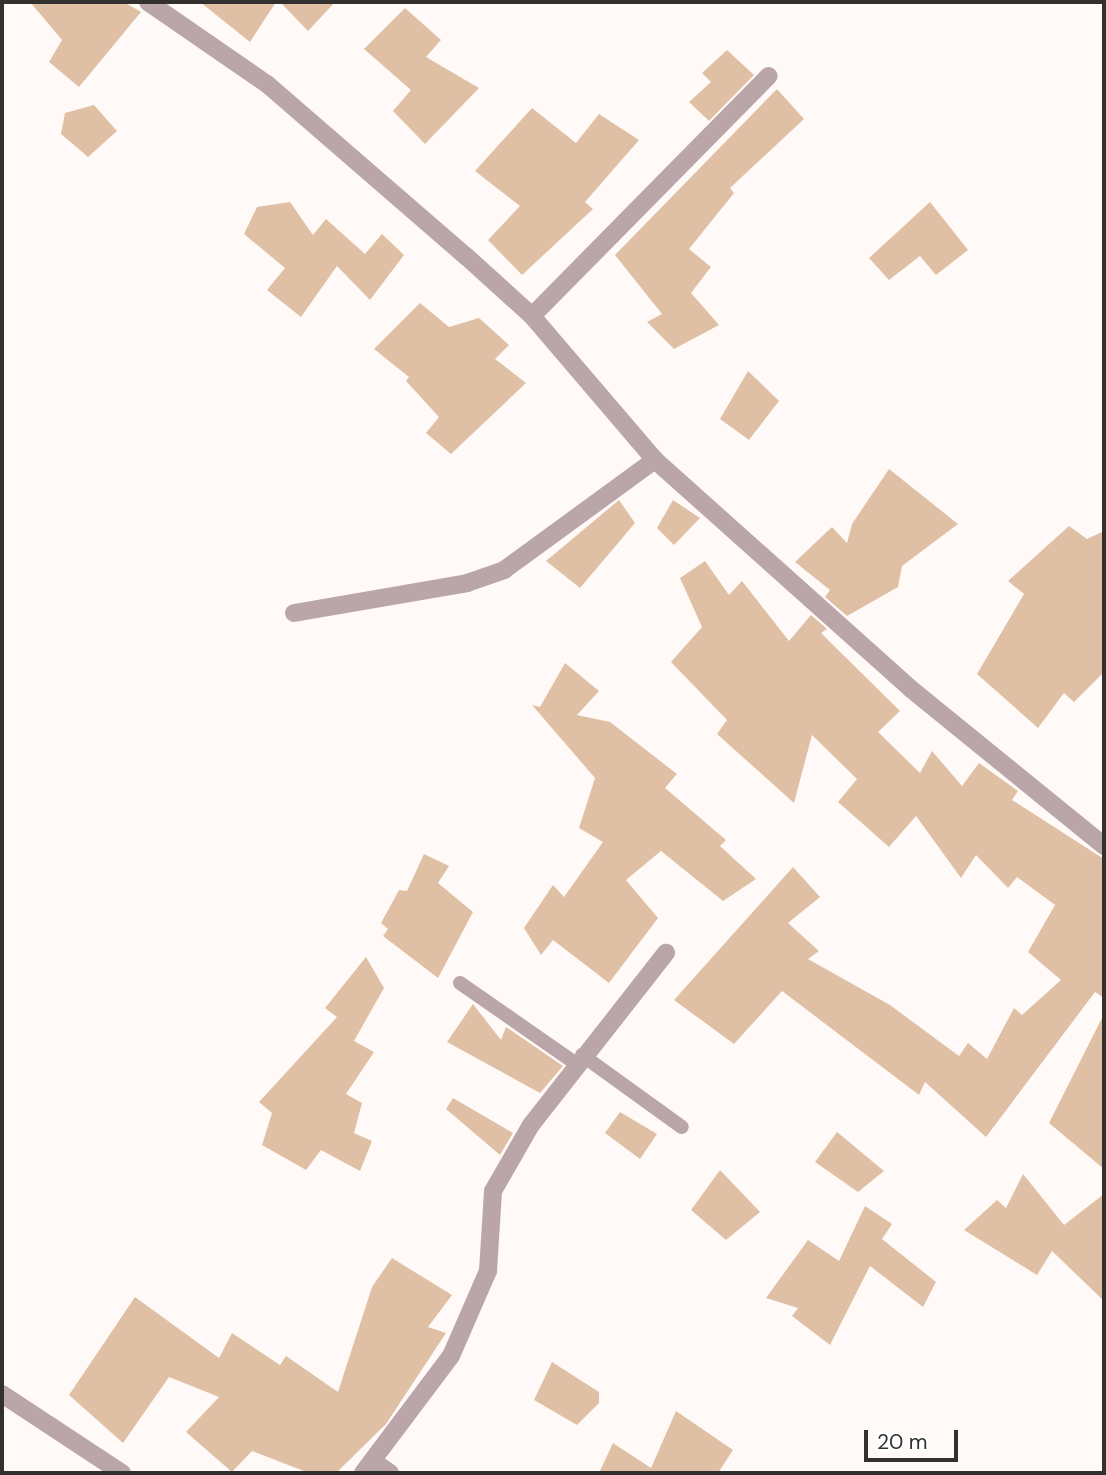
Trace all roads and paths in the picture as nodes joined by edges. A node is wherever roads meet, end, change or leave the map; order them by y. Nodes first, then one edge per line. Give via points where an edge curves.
1 (148, 2) edge
2 (769, 76) dead end
3 (532, 316) junction
4 (655, 460) junction
5 (294, 613) dead end
6 (1104, 846) edge
7 (666, 953) dead end
8 (460, 983) dead end
9 (578, 1059) junction
10 (682, 1127) dead end
11 (2, 1394) edge
12 (368, 1467) edge
13 (122, 1473) edge
14 (390, 1473) edge

1 - 3 street via 267,84
2 - 3 street
3 - 4 street
4 - 5 street via 504,570 467,583
4 - 6 street via 911,689
7 - 9 street
8 - 9 lane
9 - 10 lane
9 - 12 street via 493,1191 488,1271 451,1356
11 - 13 street
12 - 14 street

